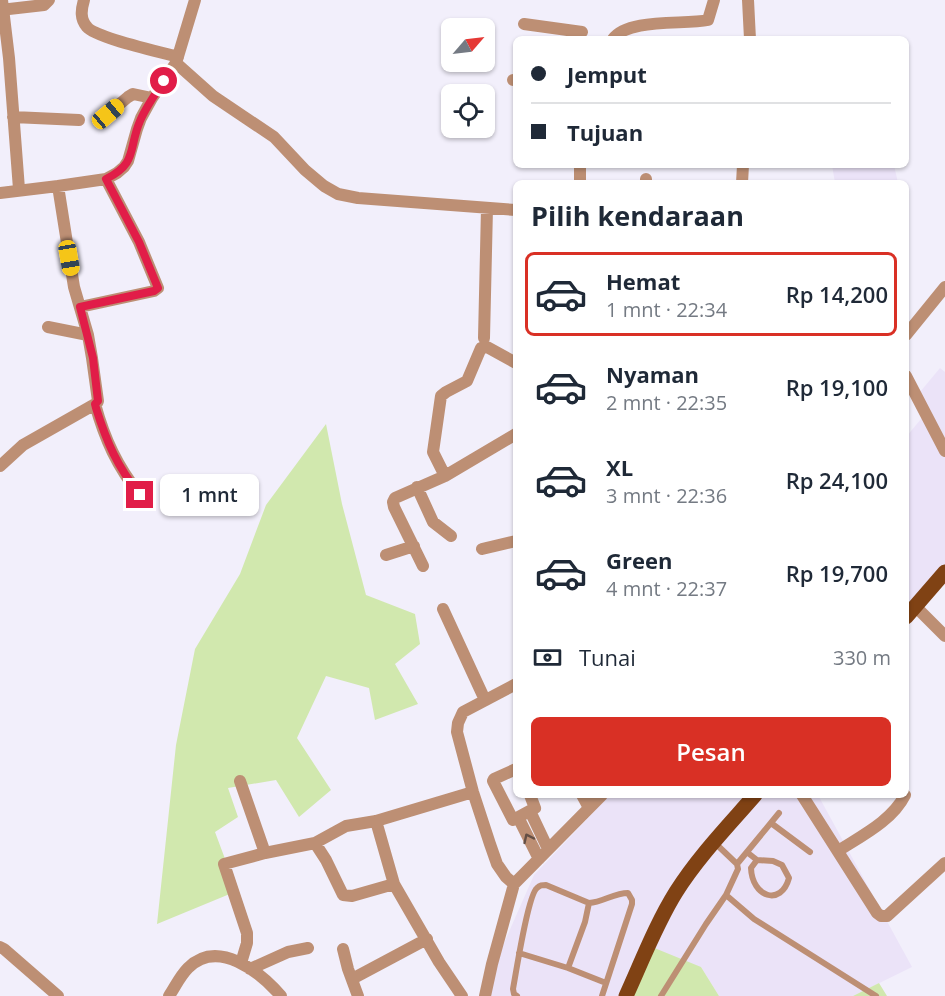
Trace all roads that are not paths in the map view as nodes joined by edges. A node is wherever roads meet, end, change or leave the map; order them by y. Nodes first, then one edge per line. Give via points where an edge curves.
1 (49, 0) edge
2 (84, 0) edge
3 (195, 0) edge
4 (714, 0) edge
5 (748, 0) edge
6 (2, 7) edge
7 (525, 24) dead end
8 (582, 32) dead end
9 (546, 33) edge
10 (615, 36) edge
11 (750, 36) edge
12 (177, 60) junction
13 (152, 98) junction
14 (108, 114) dead end
15 (14, 117) junction
16 (79, 120) dead end
17 (106, 179) junction
18 (58, 186) junction
19 (19, 189) junction
20 (0, 192) edge
21 (487, 208) junction
22 (513, 210) edge
23 (945, 287) edge
24 (80, 307) junction
25 (48, 327) dead end
26 (909, 331) edge
27 (88, 334) junction
28 (484, 338) dead end
29 (513, 361) edge
30 (909, 382) edge
31 (95, 404) junction
32 (513, 436) edge
33 (945, 451) edge
34 (0, 466) edge
35 (445, 476) junction
36 (417, 487) junction
37 (140, 495) dead end
38 (451, 536) dead end
39 (513, 542) edge
40 (414, 546) junction
41 (482, 549) dead end
42 (386, 555) dead end
43 (423, 566) dead end
44 (945, 572) edge
45 (443, 609) dead end
46 (911, 611) edge
47 (945, 636) edge
48 (513, 686) edge
49 (485, 700) junction
50 (513, 770) edge
51 (240, 781) dead end
52 (473, 792) junction
53 (531, 798) edge
54 (584, 798) edge
55 (599, 798) edge
56 (752, 798) edge
57 (804, 798) edge
58 (903, 798) edge
59 (589, 808) junction
60 (779, 813) dead end
61 (524, 814) junction
62 (376, 821) junction
63 (771, 823) junction
64 (315, 843) junction
65 (714, 843) junction
66 (548, 849) junction
67 (838, 851) junction
68 (810, 852) dead end
69 (748, 853) junction
70 (265, 854) junction
71 (539, 859) junction
72 (757, 860) junction
73 (945, 863) edge
74 (738, 864) junction
75 (394, 884) junction
76 (514, 884) junction
77 (726, 895) junction
78 (589, 903) junction
79 (427, 939) junction
80 (0, 947) edge
81 (308, 948) dead end
82 (342, 949) dead end
83 (519, 952) junction
84 (245, 966) junction
85 (568, 968) junction
86 (352, 979) junction
87 (606, 983) junction
88 (58, 996) edge
89 (170, 996) edge
90 (281, 996) edge
91 (358, 996) edge
92 (462, 996) edge
93 (485, 996) edge
94 (517, 996) edge
95 (602, 996) edge
96 (626, 996) edge
97 (661, 996) edge
98 (876, 996) edge

1 - 6 street via 44,5
2 - 12 street via 81,14 88,30
3 - 12 street
4 - 10 street via 708,20 645,24
5 - 11 street
6 - 15 street
7 - 9 street
8 - 9 street
12 - 13 street
12 - 21 street via 213,96 274,137 305,170 338,195
13 - 14 street via 134,94
13 - 17 street via 128,161
15 - 16 street
15 - 19 street
17 - 18 street
17 - 24 street via 158,288
18 - 19 street
18 - 24 street
19 - 20 street
21 - 22 street
21 - 28 street
23 - 26 street
24 - 27 street
25 - 27 street
27 - 31 street via 98,401
29 - 35 street via 482,348 467,381 441,396 433,452
30 - 33 street
31 - 34 street via 23,445
31 - 37 street via 111,451
32 - 35 street
35 - 36 street
36 - 38 street via 433,522
36 - 40 street via 393,502
39 - 41 street
40 - 42 street
40 - 43 street
44 - 46 main road
45 - 49 street
46 - 47 street
48 - 49 street
49 - 52 street via 463,712 458,723 458,739
50 - 61 street via 494,781 513,820
51 - 70 street
52 - 62 street
52 - 76 street via 497,864
53 - 61 street via 535,807
54 - 59 street
55 - 59 street
56 - 65 main road
57 - 67 street
58 - 67 street via 887,818
59 - 66 street
60 - 63 lane
61 - 66 street
71 -> 61 street
62 - 64 street via 346,826
62 - 75 street
63 - 68 lane
63 - 69 lane
64 - 70 street
64 - 75 street via 343,895
65 - 74 lane
65 - 96 main road via 689,873 661,919
66 - 71 street
67 - 73 street via 882,916
69 - 72 lane
69 - 74 lane
70 - 84 street via 224,864 247,933
71 - 76 street
72 - 72 lane via 782,864 789,878 783,890 768,895 758,890 751,868
74 - 77 lane
75 - 79 street
76 - 93 street
77 - 97 lane
77 - 98 lane via 754,919
78 - 83 lane via 546,885 538,887 532,895
78 - 85 lane
78 - 87 lane via 622,893 628,893 632,900
79 - 86 street
79 - 92 street
80 - 88 street
81 - 84 street
82 - 86 street
83 - 85 lane
83 - 94 lane via 513,989
84 - 89 street via 221,956 198,961 184,973
84 - 90 street
85 - 87 lane
86 - 91 street
87 - 95 lane

